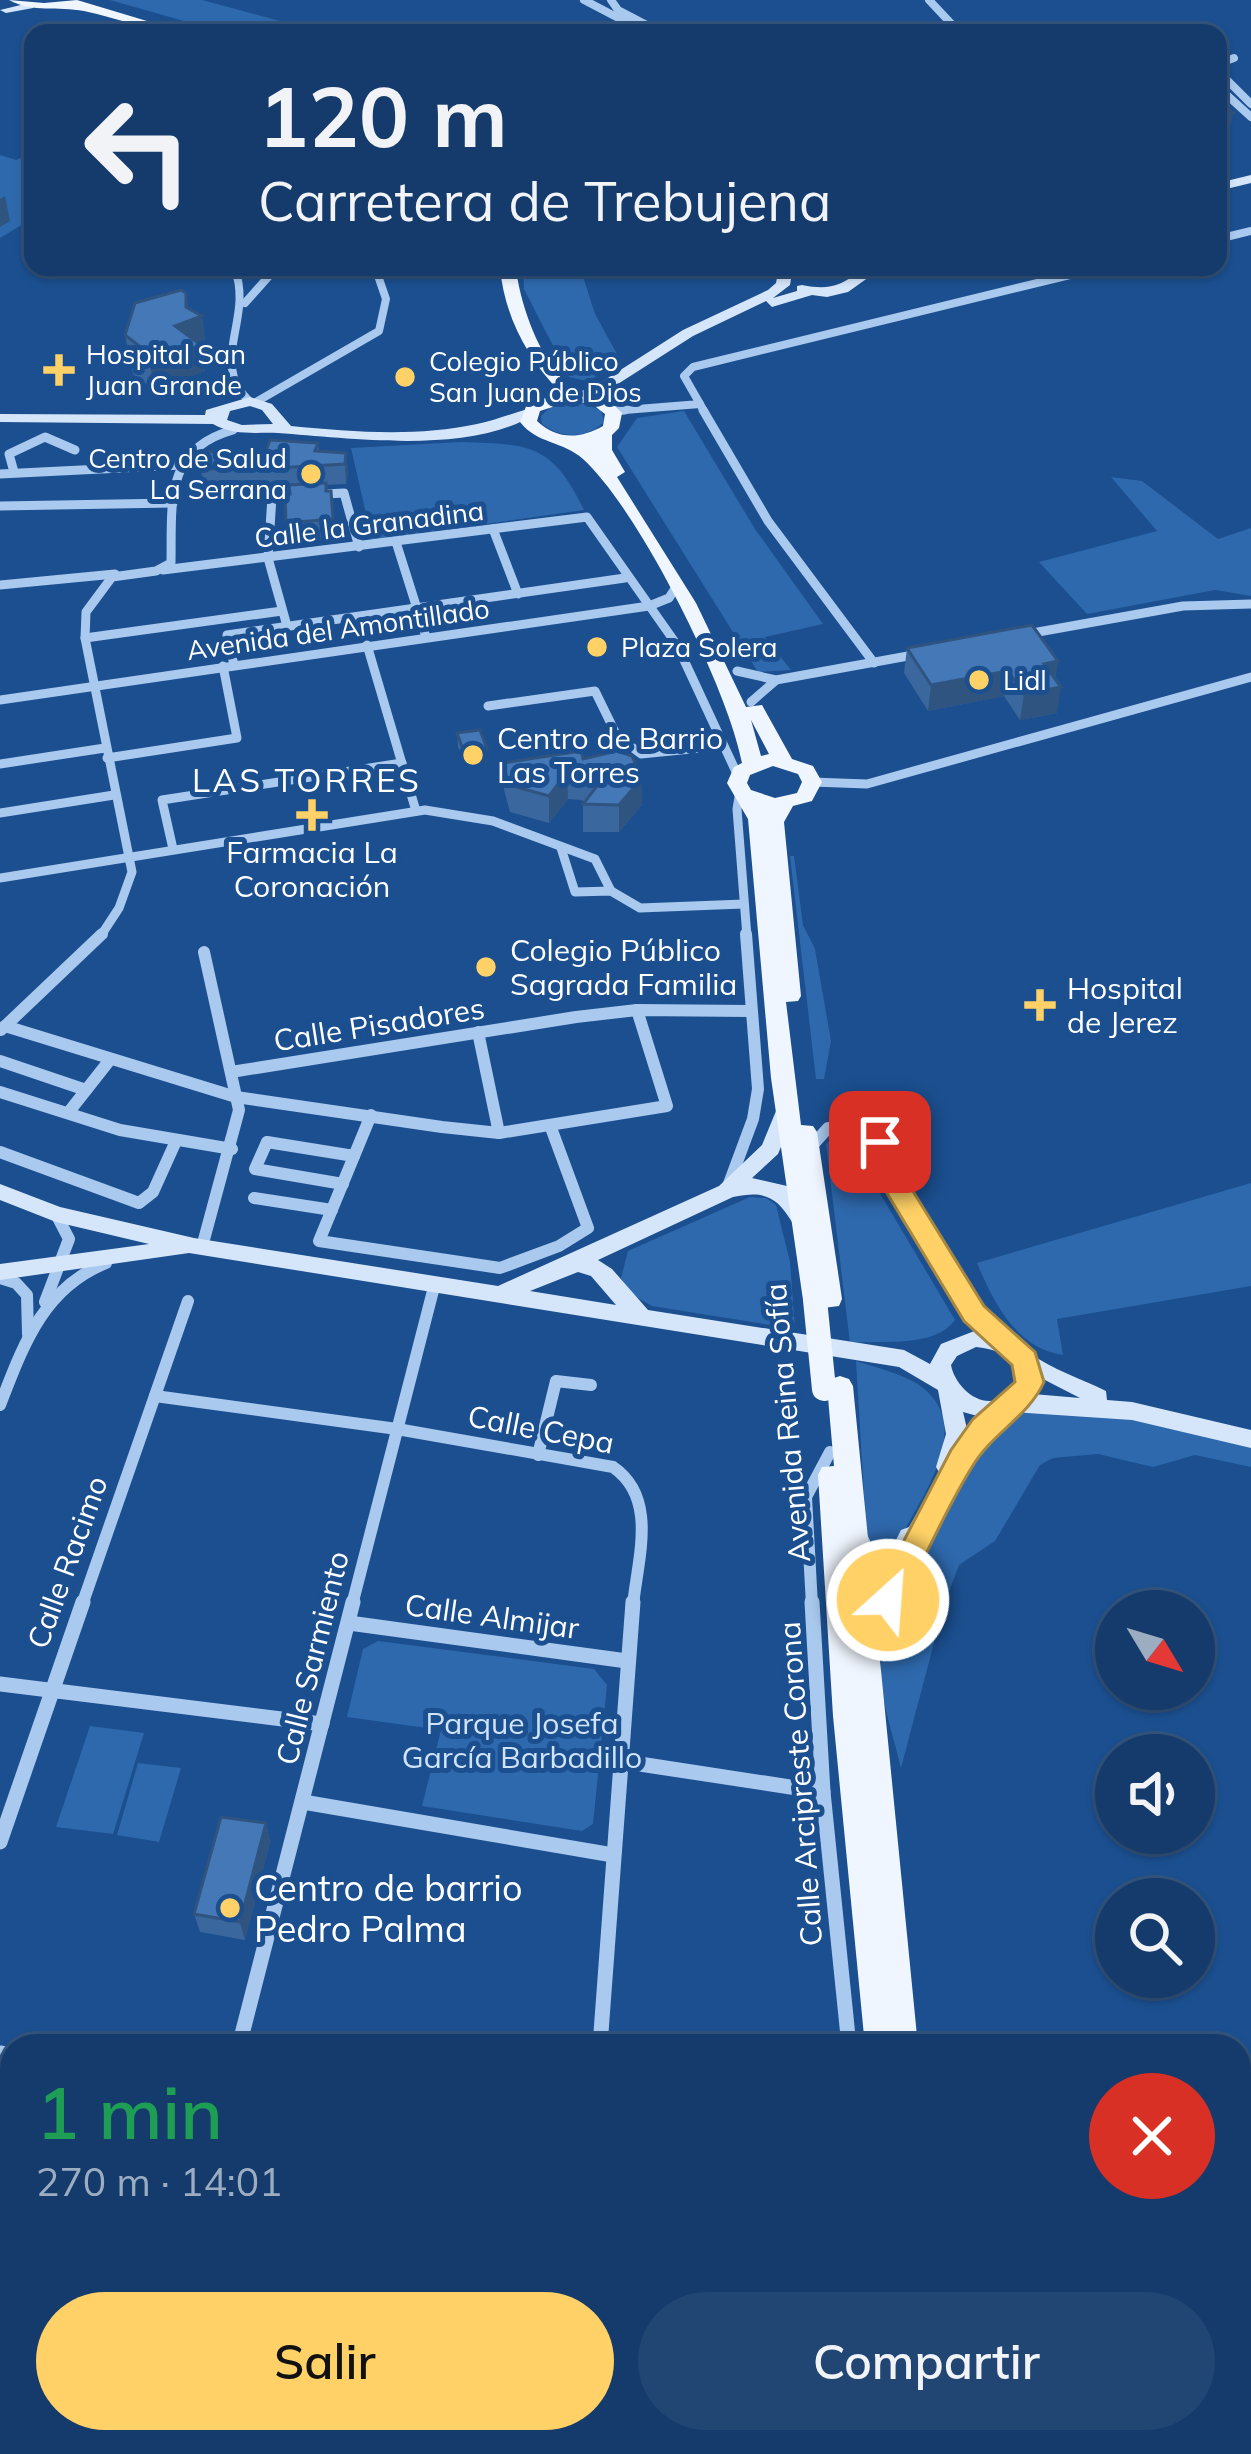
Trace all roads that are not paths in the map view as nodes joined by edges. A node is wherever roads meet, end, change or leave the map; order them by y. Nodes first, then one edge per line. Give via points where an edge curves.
1 (87, 0) edge
2 (584, 0) edge
3 (611, 0) edge
4 (929, 0) edge
5 (67, 3) edge
6 (12, 4) edge
7 (146, 24) edge
8 (171, 24) edge
9 (630, 24) edge
10 (645, 24) edge
11 (952, 24) edge
12 (1227, 80) edge
13 (1227, 95) edge
14 (1251, 104) edge
15 (1251, 117) edge
16 (240, 276) edge
17 (245, 276) edge
18 (269, 276) edge
19 (380, 276) edge
20 (496, 276) edge
21 (509, 276) edge
22 (783, 276) edge
23 (791, 276) edge
24 (862, 276) edge
25 (1066, 276) edge
26 (242, 280) junction
27 (811, 291) junction
28 (245, 303) junction
29 (233, 390) junction
30 (576, 396) junction
31 (253, 402) junction
32 (700, 404) junction
33 (537, 407) junction
34 (272, 415) junction
35 (0, 418) edge
36 (610, 419) junction
37 (221, 420) junction
38 (496, 424) junction
39 (254, 429) junction
40 (286, 429) junction
41 (536, 432) junction
42 (565, 441) junction
43 (75, 450) dead end
44 (182, 465) junction
45 (14, 472) junction
46 (0, 474) edge
47 (173, 503) junction
48 (0, 506) edge
49 (493, 529) junction
50 (396, 542) junction
51 (359, 547) junction
52 (268, 558) junction
53 (156, 571) junction
54 (122, 573) junction
55 (625, 578) junction
56 (0, 585) edge
57 (676, 587) junction
58 (518, 594) junction
59 (1251, 604) edge
60 (649, 606) junction
61 (417, 608) junction
62 (282, 611) junction
63 (286, 626) junction
64 (426, 637) junction
65 (86, 638) junction
66 (1006, 638) edge
67 (367, 645) junction
68 (940, 650) edge
69 (874, 663) junction
70 (228, 666) junction
71 (737, 671) junction
72 (1251, 677) edge
73 (776, 680) junction
74 (93, 686) junction
75 (0, 700) edge
76 (752, 702) junction
77 (488, 706) dead end
78 (721, 746) junction
79 (106, 753) junction
80 (782, 760) junction
81 (402, 763) junction
82 (0, 764) edge
83 (745, 782) junction
84 (812, 782) junction
85 (114, 795) junction
86 (784, 805) junction
87 (416, 811) junction
88 (0, 813) edge
89 (561, 848) junction
90 (173, 849) junction
91 (128, 856) junction
92 (0, 878) edge
93 (611, 892) junction
94 (744, 904) junction
95 (204, 952) dead end
96 (637, 1010) junction
97 (750, 1011) junction
98 (3, 1028) edge
99 (478, 1032) junction
100 (0, 1061) edge
101 (109, 1061) junction
102 (231, 1072) junction
103 (86, 1090) junction
104 (0, 1092) edge
105 (236, 1097) junction
106 (786, 1111) junction
107 (68, 1113) junction
108 (370, 1115) junction
109 (550, 1125) junction
110 (854, 1131) junction
111 (500, 1132) junction
112 (886, 1132) junction
113 (176, 1141) junction
114 (232, 1149) junction
115 (808, 1150) junction
116 (0, 1152) edge
117 (354, 1156) junction
118 (878, 1156) junction
119 (343, 1184) junction
120 (726, 1191) junction
121 (0, 1192) edge
122 (254, 1198) dead end
123 (332, 1210) junction
124 (56, 1214) junction
125 (802, 1224) junction
126 (625, 1238) junction
127 (198, 1246) junction
128 (148, 1251) junction
129 (62, 1262) junction
130 (564, 1268) junction
131 (0, 1275) edge
132 (606, 1280) junction
133 (435, 1283) junction
134 (500, 1294) junction
135 (188, 1301) dead end
136 (823, 1301) junction
137 (574, 1305) junction
138 (974, 1313) junction
139 (640, 1315) junction
140 (31, 1330) junction
141 (1003, 1342) junction
142 (954, 1345) junction
143 (904, 1359) junction
144 (1025, 1360) junction
145 (591, 1385) dead end
146 (832, 1387) junction
147 (945, 1387) junction
148 (155, 1396) junction
149 (1010, 1404) junction
150 (0, 1405) edge
151 (1132, 1411) junction
152 (398, 1429) junction
153 (1251, 1438) edge
154 (830, 1452) junction
155 (538, 1455) junction
156 (850, 1514) junction
157 (349, 1623) junction
158 (626, 1661) junction
159 (867, 1672) junction
160 (0, 1684) edge
161 (50, 1690) junction
162 (322, 1724) junction
163 (620, 1761) junction
164 (823, 1792) junction
165 (303, 1802) junction
166 (0, 1842) edge
167 (613, 1855) junction
168 (242, 2034) edge
169 (601, 2034) edge
170 (848, 2034) edge
171 (880, 2034) edge
172 (901, 2034) edge

1 - 8 main road
2 - 9 street
3 - 10 street
4 - 11 street
5 - 6 main road
5 - 7 main road
12 - 14 street
13 - 15 street
16 - 26 street
17 - 26 street
18 - 28 street
19 - 31 street via 387,310 379,331
20 - 33 main road via 505,319 546,389
21 - 30 main road via 530,337
22 - 30 main road via 773,292
23 - 27 main road
24 - 27 main road via 852,288
25 - 32 street via 693,367 684,376
26 - 28 street
27 - 36 main road via 670,354 616,392
28 - 29 street via 226,364
29 - 31 street
29 - 37 street
30 - 33 main road
30 - 36 main road via 598,400
31 - 34 main road
31 - 37 main road
32 - 36 street
32 - 69 street via 768,521
33 - 38 main road
33 - 41 main road via 528,422
34 - 39 main road
34 - 40 main road
35 - 37 main road
36 - 42 main road, Avenida Reina Sofía
36 - 71 main road via 603,450
37 - 39 main road
37 - 44 street via 193,443
38 - 40 main road via 353,438
38 - 41 main road
39 - 40 main road
41 - 42 main road, Avenida Reina Sofía
42 - 57 main road, Avenida Reina Sofía via 595,463
43 - 45 street via 45,437 10,454
44 - 45 street
44 - 47 street
45 - 46 street
47 - 48 street
47 - 53 street via 171,562
49 - 50 street, Calle la Granadina
49 - 55 street, Calle la Granadina via 586,517
49 - 58 street
50 - 51 street, Calle la Granadina
50 - 61 street
51 - 52 street, Calle la Granadina
51 - 52 street via 344,493 272,497
52 - 53 street, Calle la Granadina
52 - 62 street
53 - 54 street, Calle la Granadina
54 - 56 street, Calle la Granadina
54 - 65 street via 86,612
55 - 58 street
55 - 60 street
57 - 60 street, Avenida del Amontillado
57 - 83 main road, Avenida Reina Sofía via 750,733
58 - 61 street
59 - 66 street via 1183,606
60 - 64 street, Avenida del Amontillado
60 - 78 street via 695,680
61 - 63 street
61 - 64 street
62 - 63 street
62 - 65 street
63 - 70 street via 227,635
64 - 67 street, Avenida del Amontillado
65 - 74 street
67 - 70 street, Avenida del Amontillado
67 - 81 street
68 - 69 street
69 - 73 street
70 - 74 street, Avenida del Amontillado
70 - 79 street via 237,738
71 - 73 street
71 - 76 main road
72 - 84 street via 867,784
73 - 76 street
74 - 75 street, Avenida del Amontillado
74 - 79 street
76 - 80 main road
77 - 78 street via 595,691 625,749 649,757
78 - 83 street
79 - 82 street
79 - 85 street
80 - 83 main road
80 - 84 main road via 800,765
81 - 87 street
81 - 90 street via 162,800
83 - 86 main road
83 - 94 street
83 - 106 main road, Avenida Reina Sofía via 758,819
84 - 86 main road via 805,796
85 - 88 street
85 - 91 street
86 - 115 main road, Avenida Reina Sofía via 774,822 776,859
87 - 89 street via 509,822
87 - 90 street
89 - 93 street via 595,859
89 - 93 street via 575,892
90 - 91 street
91 - 92 street
91 - 98 street via 127,889 98,941
93 - 94 street via 640,908
94 - 97 street
95 - 102 street
96 - 97 street, Calle Pisadores
96 - 99 street, Calle Pisadores
96 - 109 street via 668,1106
97 - 120 street via 757,1105
98 - 101 street
99 - 102 street, Calle Pisadores
99 - 111 street
100 - 103 street
101 - 103 street
101 - 105 street
102 - 105 street
103 - 107 street
104 - 107 street
105 - 108 street
105 - 114 street
106 - 120 main road via 772,1149
106 - 125 main road, Avenida Reina Sofía
107 - 113 street
108 - 111 street
108 - 117 street
109 - 111 street
109 - 123 street via 588,1228 560,1246 500,1268 320,1241
110 - 112 main road
110 - 112 main road via 844,1109 871,1098 892,1109 895,1122
110 - 115 street via 828,1128
110 - 118 main road
112 - 118 main road
113 - 114 street
113 - 116 street via 153,1192 139,1203
114 - 127 street
115 - 136 main road, Avenida Reina Sofía
117 - 119 street
117 - 119 street via 266,1142 255,1169
118 - 138 main road
119 - 123 street
120 - 125 main road via 777,1187
120 - 126 main road
121 - 124 main road
122 - 123 street
124 - 127 main road
124 - 129 street via 69,1239
125 - 136 main road, Avenida Reina Sofía
126 - 130 main road
126 - 132 main road
127 - 128 main road
127 - 133 main road
128 - 129 main road
128 - 140 street via 95,1265 59,1291
129 - 131 main road
129 - 140 street
130 - 132 main road via 593,1266
130 - 134 main road
130 - 137 main road via 552,1289
131 - 140 street via 27,1295
132 - 137 main road via 597,1301
132 - 139 main road
133 - 134 main road
133 - 152 street, Calle Sarmiento
134 - 137 main road
135 - 148 street, Calle Racimo
136 - 146 main road, Avenida Reina Sofía, bridge
137 - 139 main road
138 - 141 main road
138 - 142 main road
139 - 143 main road
140 - 150 street
141 - 142 main road
141 - 144 main road
142 - 143 main road
142 - 147 main road via 940,1363
143 - 147 main road
144 - 149 main road via 1030,1382
144 - 151 main road
145 - 155 street via 556,1381
146 - 154 main road, Avenida Reina Sofía
146 - 156 main road, Avenida Reina Sofía
147 - 149 main road via 974,1407
147 - 156 main road via 957,1434 952,1456 902,1551 883,1561 866,1556
148 - 152 street, Calle Cepa
148 - 161 street, Calle Racimo
149 - 151 main road
149 - 159 main road via 961,1458 874,1634
151 - 153 main road
152 - 155 street, Calle Cepa
152 - 157 street, Calle Sarmiento
154 - 164 street, Calle Arcipreste Corona via 806,1497
154 - 171 main road, Avenida Reina Sofía via 842,1664
155 - 158 street, Calle Cepa via 613,1467 643,1502
156 - 159 main road, Avenida Reina Sofía
157 - 158 street, Calle Almijar
157 - 162 street, Calle Sarmiento
158 - 163 street, Calle Cepa
159 - 172 main road, Avenida Reina Sofía
160 - 161 street
161 - 162 street
161 - 166 street, Calle Racimo
162 - 165 street, Calle Sarmiento
163 - 164 street
163 - 167 street, Calle Cepa
164 - 170 street, Calle Arcipreste Corona
165 - 167 street
165 - 168 street, Calle Sarmiento
167 - 169 street, Calle Cepa

